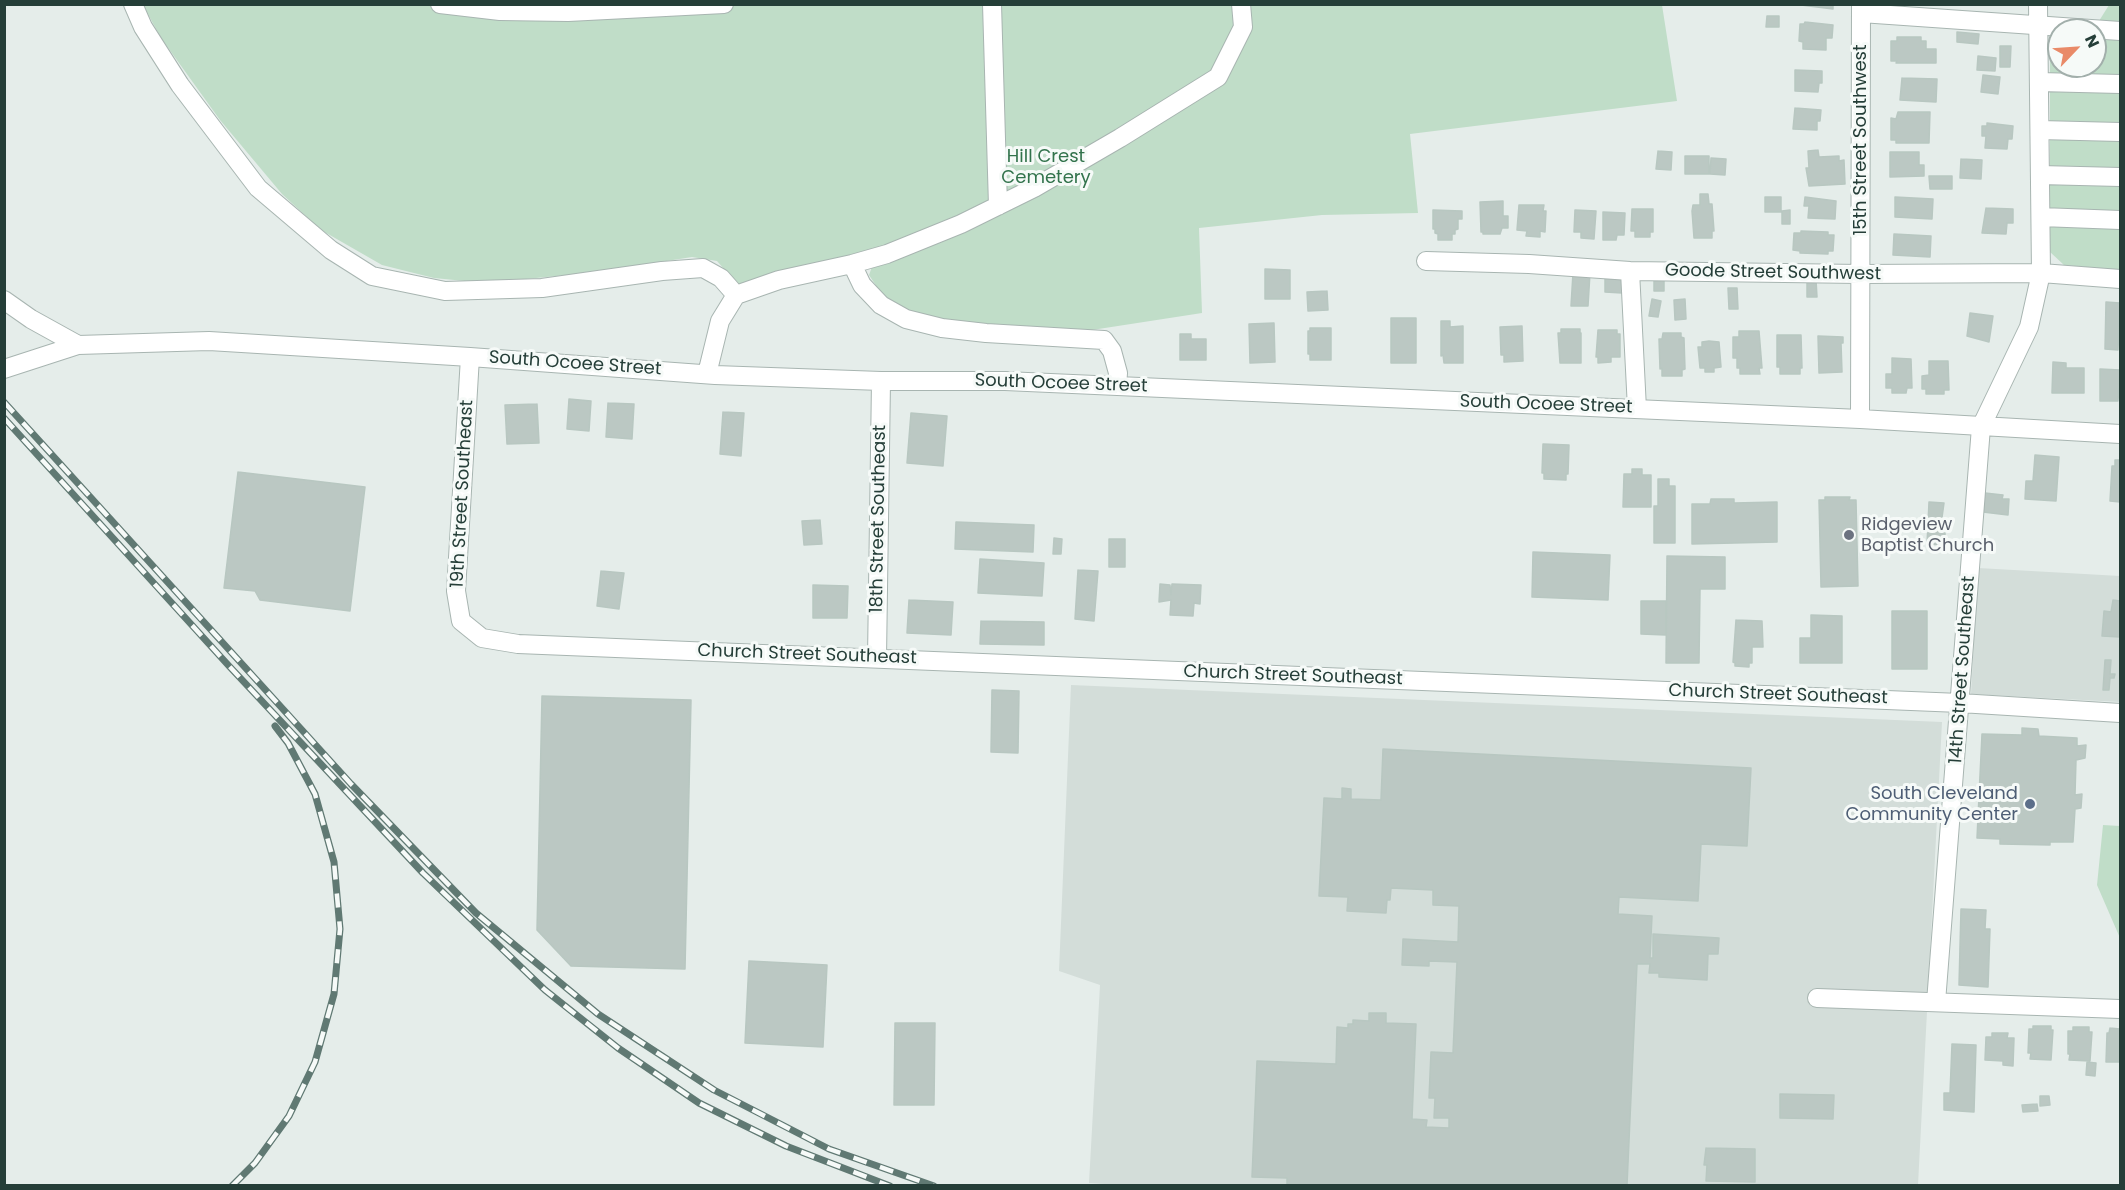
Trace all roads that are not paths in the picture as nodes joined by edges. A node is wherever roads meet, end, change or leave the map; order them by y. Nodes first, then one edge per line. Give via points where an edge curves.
1 (133, 4) edge
2 (440, 4) edge
3 (724, 4) edge
4 (992, 4) edge
5 (2038, 4) edge
6 (1241, 5) edge
7 (1861, 9) edge
8 (2038, 26) junction
9 (2121, 31) edge
10 (2039, 82) junction
11 (2121, 84) edge
12 (2040, 130) junction
13 (2121, 132) edge
14 (2040, 175) junction
15 (2121, 177) edge
16 (998, 206) junction
17 (2041, 217) junction
18 (2121, 220) edge
19 (1426, 261) dead end
20 (852, 264) junction
21 (1630, 271) junction
22 (2041, 273) junction
23 (1862, 274) junction
24 (2121, 279) edge
25 (736, 295) junction
26 (4, 300) edge
27 (78, 345) junction
28 (470, 357) junction
29 (4, 369) edge
30 (707, 374) junction
31 (881, 381) junction
32 (1117, 386) junction
33 (1637, 409) junction
34 (1860, 419) junction
35 (1981, 427) junction
36 (2121, 434) edge
37 (468, 628) joint
38 (877, 658) junction
39 (1960, 703) junction
40 (2121, 713) edge
41 (1817, 998) dead end
42 (1936, 1002) junction
43 (2121, 1009) edge

1 - 25 street via 180,85 258,188 331,250 372,276 445,291 542,288 703,268 721,278
2 - 3 street via 500,11 568,12
4 - 16 street
5 - 8 street, 14th Street Southeast
6 - 16 street via 1243,27 1218,77 1110,144
7 - 8 street
7 - 23 street, 15th Street Southwest
8 - 9 street
8 - 10 street, 14th Street Southeast
10 - 11 street
10 - 12 street, 14th Street Southeast
12 - 13 street
12 - 14 street, 14th Street Southeast
14 - 15 street
14 - 17 street, 14th Street Southeast
16 - 20 street via 961,224
17 - 18 street
17 - 22 street, 14th Street Southeast
19 - 21 street, Goode Street Southwest
20 - 25 street via 779,280
20 - 32 street via 861,285 881,305 906,319 986,333 1104,340 1112,351
21 - 23 street, Goode Street Southwest
21 - 33 street
22 - 23 street, Goode Street Southwest
22 - 24 street, Goode Street Southwest
22 - 35 street, 14th Street Southeast via 2029,327
23 - 34 street, 15th Street Southwest
25 - 30 street via 720,321
26 - 27 street
27 - 28 street, South Ocoee Street via 208,341
27 - 29 street, South Ocoee Street
28 - 30 street, South Ocoee Street
28 - 37 street, 19th Street Southeast via 456,591 461,621
30 - 31 street, South Ocoee Street
31 - 32 street, South Ocoee Street
31 - 38 street, 18th Street Southeast
32 - 33 street, South Ocoee Street
33 - 34 street, South Ocoee Street
34 - 35 street, South Ocoee Street
35 - 36 street, South Ocoee Street
35 - 39 street, 14th Street Southeast
37 - 38 street, Church Street Southeast via 482,638 518,644
38 - 39 street, Church Street Southeast
39 - 40 street, Church Street Southeast
39 - 42 street, 14th Street Southeast
41 - 42 street
42 - 43 street

